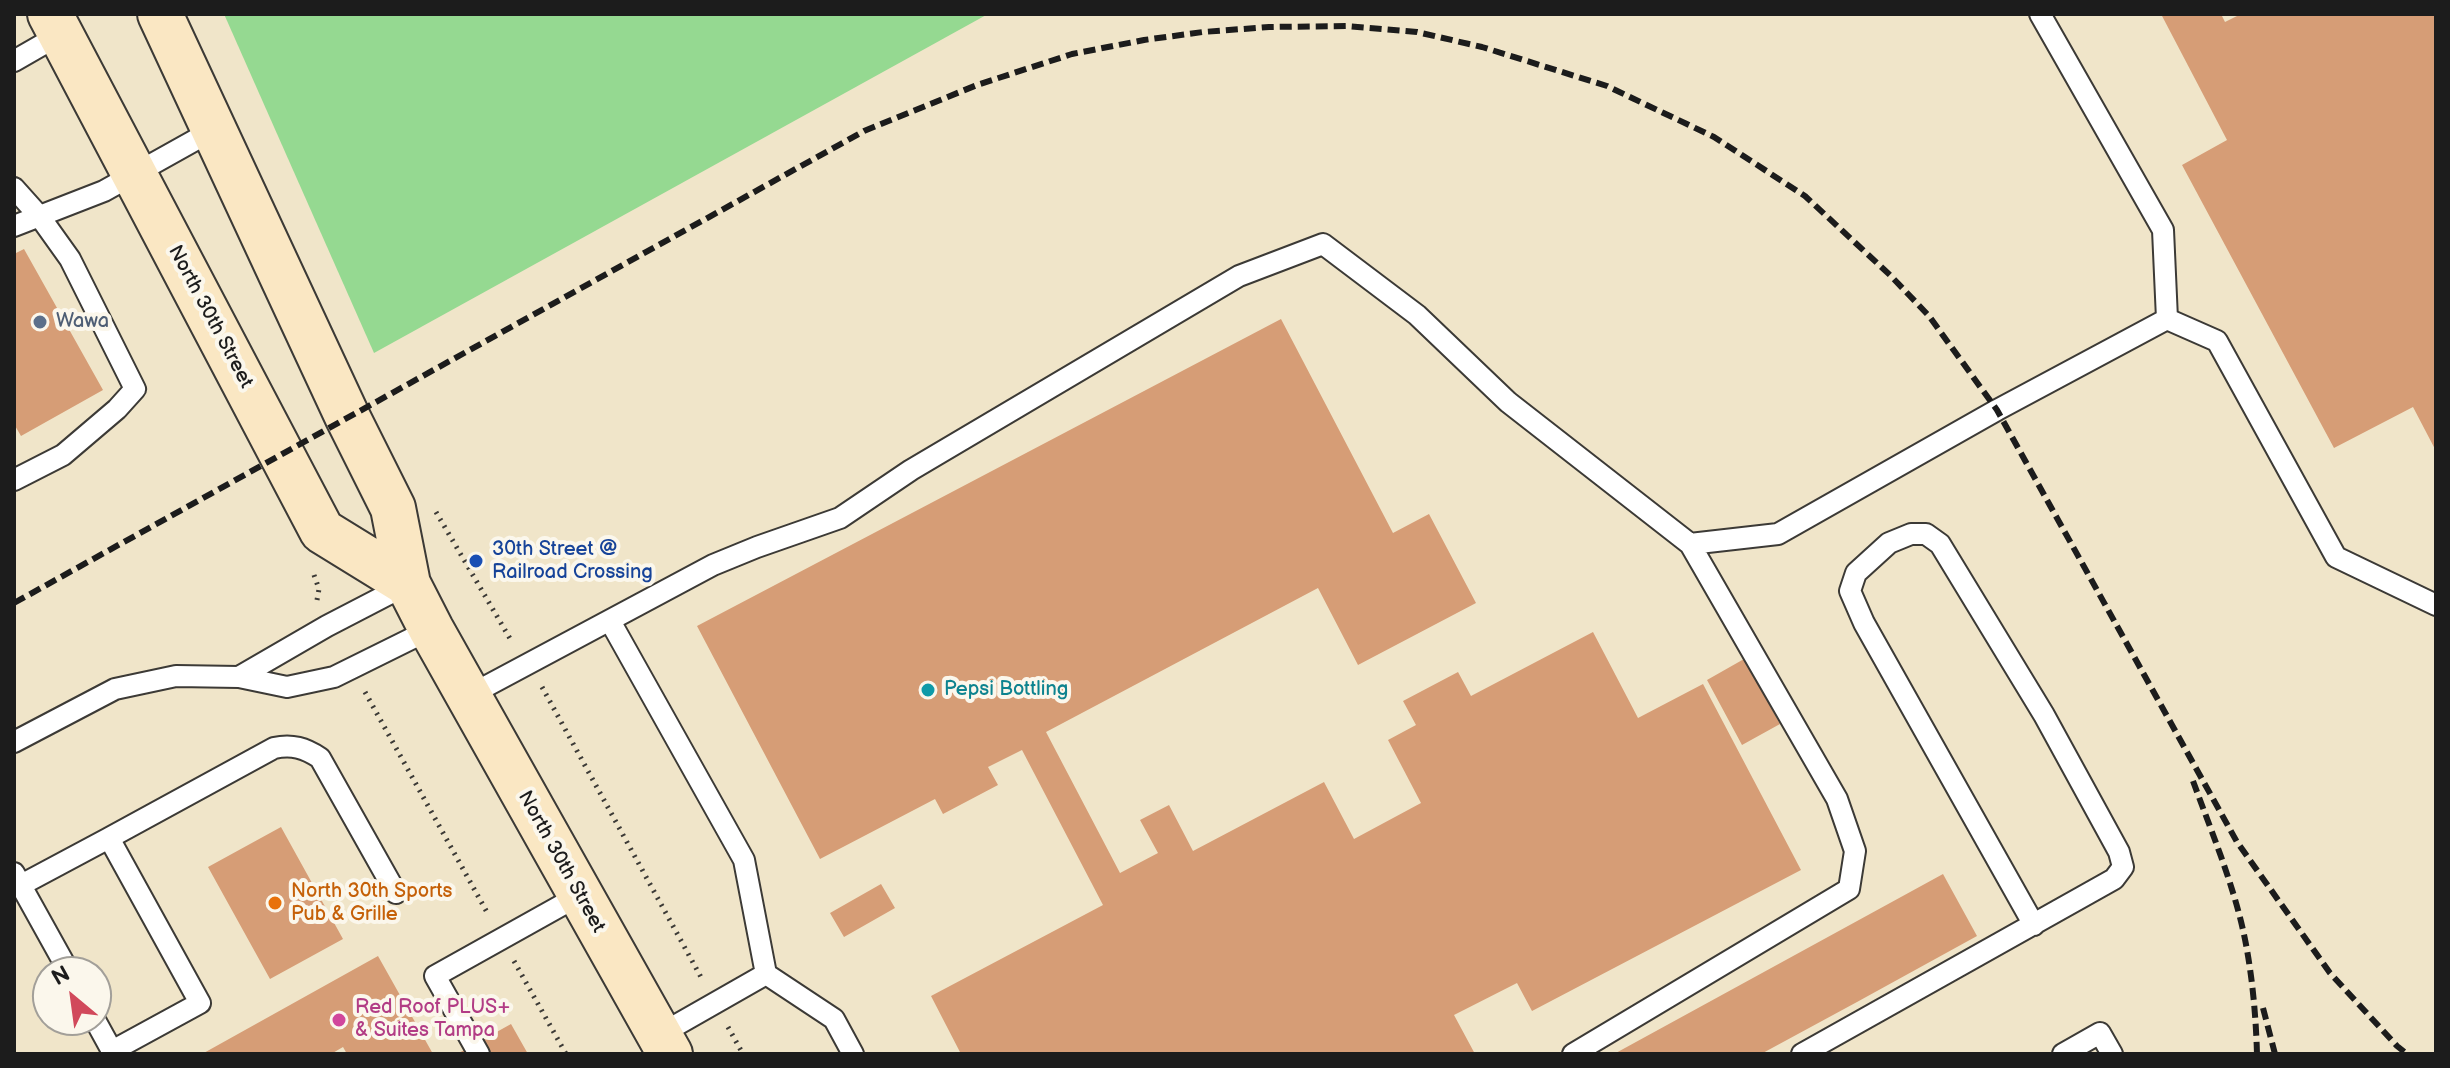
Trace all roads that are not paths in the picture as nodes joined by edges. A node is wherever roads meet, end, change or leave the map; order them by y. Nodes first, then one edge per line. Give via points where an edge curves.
1 (160, 14) edge
2 (2044, 16) edge
3 (55, 24) edge
4 (14, 61) edge
5 (215, 129) junction
6 (135, 174) junction
7 (14, 188) edge
8 (40, 217) junction
9 (14, 226) edge
10 (2167, 319) junction
11 (14, 480) edge
12 (1690, 544) junction
13 (408, 584) junction
14 (2436, 605) edge
15 (610, 621) junction
16 (431, 629) junction
17 (239, 677) junction
18 (468, 696) junction
19 (14, 742) edge
20 (109, 838) junction
21 (17, 879) edge
22 (396, 893) dead end
23 (580, 895) junction
24 (2034, 925) junction
25 (60, 956) edge
26 (766, 974) junction
27 (104, 1036) edge
28 (664, 1044) edge
29 (479, 1054) edge
30 (853, 1054) edge
31 (1573, 1054) edge
32 (1802, 1054) edge
33 (2063, 1054) edge
34 (2112, 1054) edge

1 - 5 main road, North 30th Street
2 - 10 lane via 2163,230
3 - 4 lane
3 - 6 main road, North 30th Street
5 - 6 lane
5 - 13 main road, North 30th Street via 393,508
6 - 8 lane
6 - 13 main road, North 30th Street via 322,531
7 - 8 lane
8 - 9 lane
8 - 11 lane via 70,259 135,389 63,455
10 - 12 lane via 1778,534
10 - 14 lane via 2217,341 2336,557
12 - 15 lane via 1508,402 1417,315 1323,244 1239,276 911,470 840,518 713,565
12 - 31 lane via 1837,799 1855,851 1849,889
13 - 16 main road, North 30th Street
13 - 17 lane
15 - 18 lane
15 - 26 lane via 744,860
16 - 17 lane via 334,677 287,687
16 - 18 main road, North 30th Street
17 - 19 lane via 176,676 115,689
18 - 23 main road, North 30th Street
20 - 21 lane
20 - 22 lane via 274,748 307,749 320,758
20 - 27 lane via 200,1003 112,1051
21 - 25 lane
23 - 28 main road, North 30th Street
23 - 29 lane via 435,976
24 - 24 lane via 2114,879 2123,867 2119,852 1940,544 1926,534 1911,534 1889,543 1856,573 1850,591
24 - 32 lane
26 - 28 lane via 715,1003
26 - 30 lane via 834,1019
33 - 34 lane via 2100,1033

